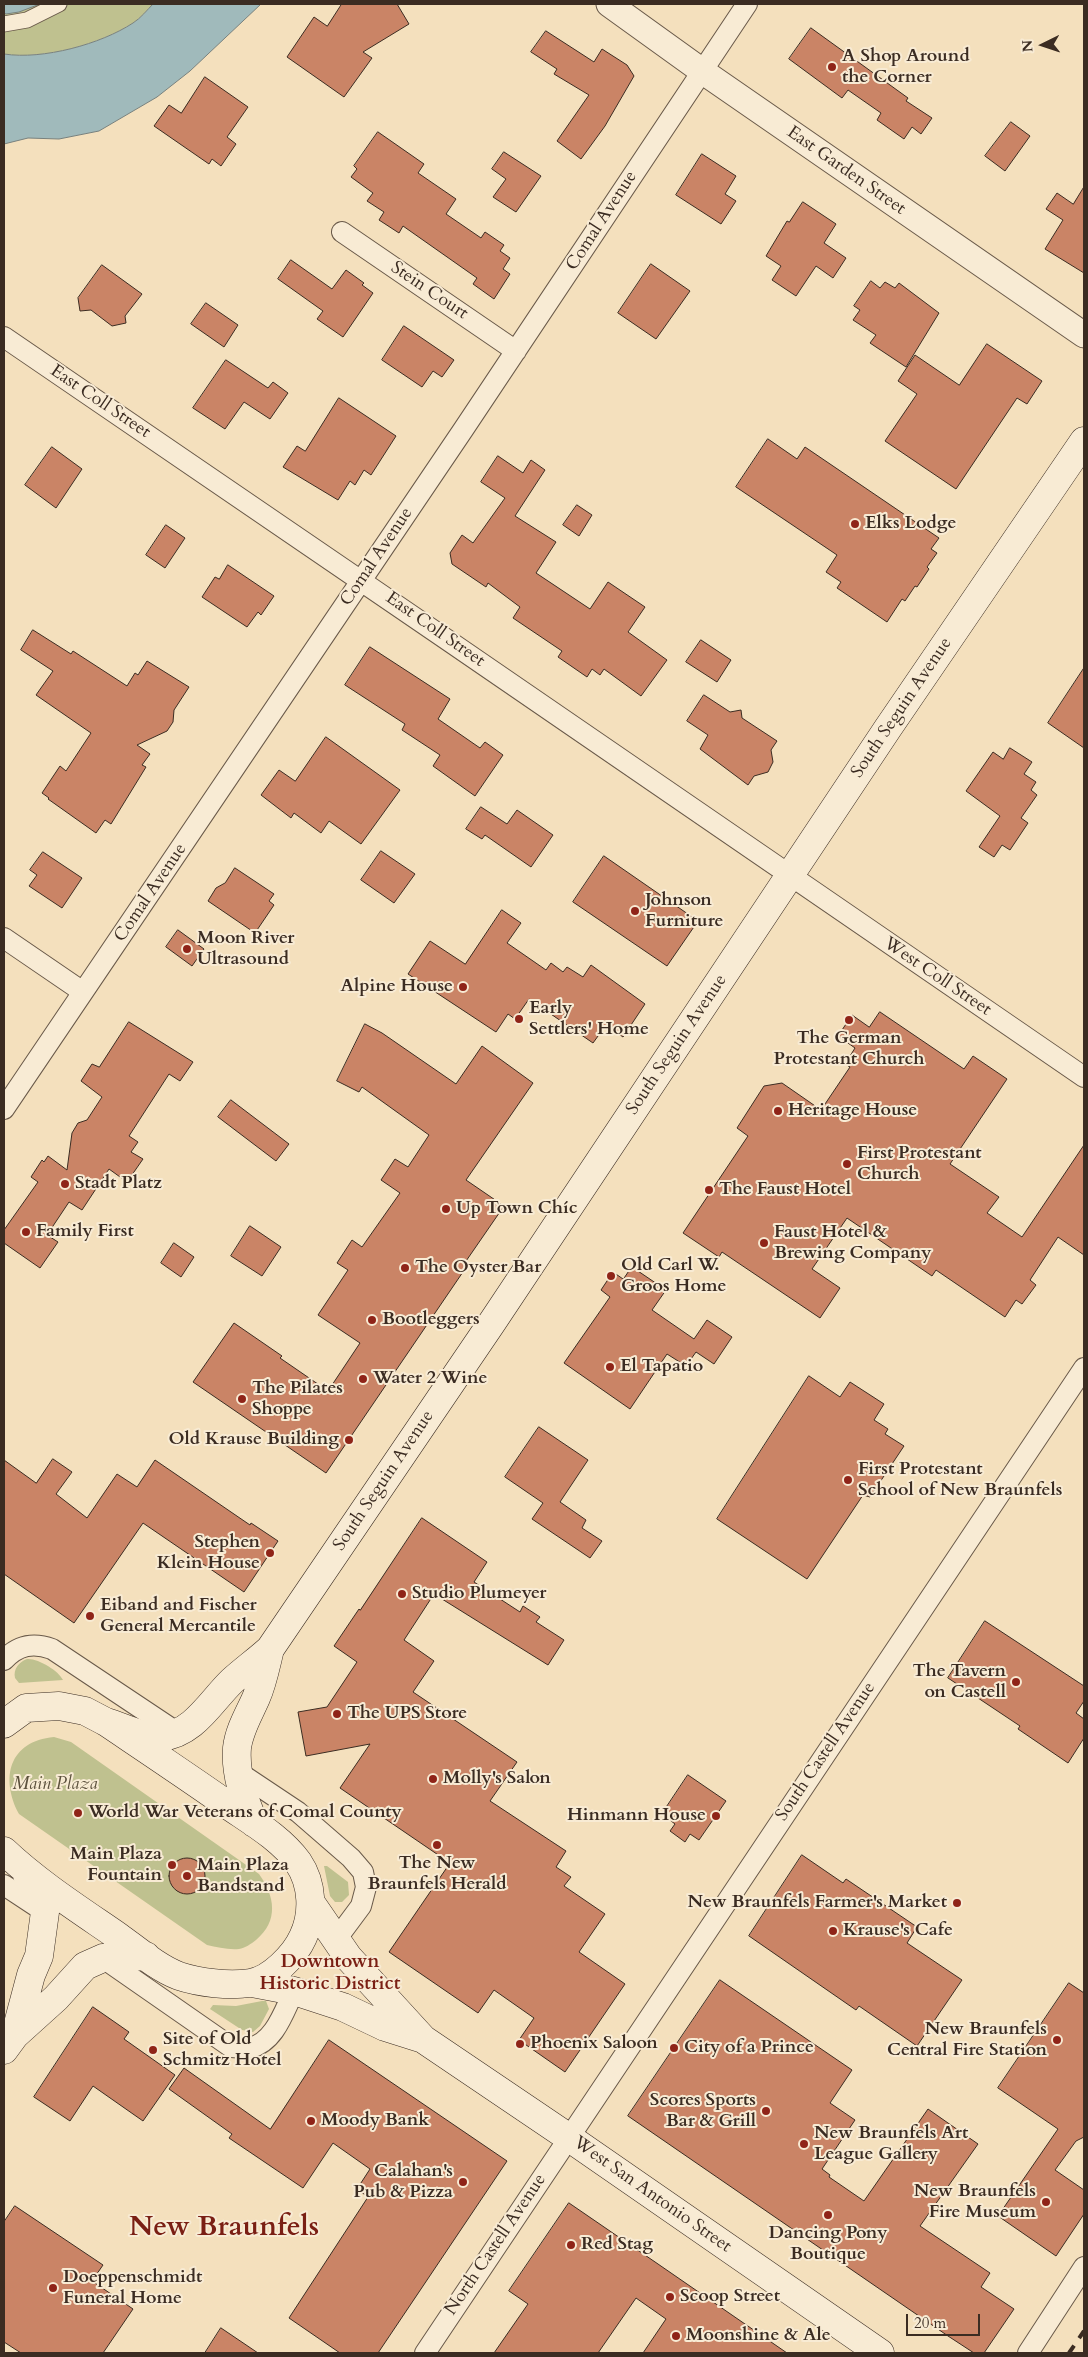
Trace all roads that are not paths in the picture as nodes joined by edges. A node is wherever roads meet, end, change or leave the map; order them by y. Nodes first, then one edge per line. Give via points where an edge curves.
1 (58, 4) edge
2 (609, 4) edge
3 (747, 4) edge
4 (4, 24) edge
5 (702, 71) junction
6 (342, 232) dead end
7 (1084, 335) edge
8 (4, 337) edge
9 (516, 350) junction
10 (1084, 441) edge
11 (362, 580) junction
12 (789, 876) junction
13 (4, 938) edge
14 (83, 992) junction
15 (1084, 1078) edge
16 (4, 1109) edge
17 (1084, 1368) edge
18 (270, 1649) junction
19 (4, 1660) edge
20 (15, 1707) edge
21 (106, 1722) junction
22 (4, 1724) edge
23 (178, 1733) junction
24 (238, 1772) junction
25 (254, 1823) junction
26 (4, 1851) edge
27 (14, 1877) edge
28 (311, 1903) junction
29 (335, 1940) junction
30 (146, 1956) junction
31 (103, 1958) junction
32 (252, 1983) junction
33 (294, 1991) junction
34 (423, 2039) junction
35 (9, 2042) edge
36 (568, 2136) junction
37 (1084, 2267) edge
38 (424, 2353) edge
39 (880, 2353) edge
40 (1028, 2353) edge

1 - 4 street via 27,20
2 - 5 street, East Garden Street
3 - 5 street, Comal Avenue
5 - 7 street, East Garden Street
5 - 9 street, Comal Avenue
6 - 9 street, Stein Court
8 - 11 street, East Coll Street
9 - 11 street, Comal Avenue
10 - 12 main road, South Seguin Avenue
11 - 12 street, East Coll Street
11 - 14 street, Comal Avenue
12 - 15 street, West Coll Street
12 - 18 main road, South Seguin Avenue
13 - 14 street
14 - 16 street, Comal Avenue
17 - 36 street, South Castell Avenue
18 - 23 main road, South Seguin Avenue via 231,1681 209,1708
18 - 24 main road, South Seguin Avenue via 257,1696 241,1730 237,1747
19 - 23 street via 26,1645 52,1649
20 - 21 main road via 59,1706 85,1711
20 - 22 main road
21 - 23 main road via 145,1735 160,1737
21 - 25 main road
24 - 25 main road, South Seguin Avenue
24 - 29 street via 298,1812 363,1872 366,1887 361,1906
25 - 28 main road via 297,1862 307,1879
26 - 27 main road
27 - 30 main road
27 - 35 main road via 40,1895 45,1912 39,1956
28 - 29 main road, West San Antonio Street
28 - 32 main road via 307,1929 299,1947 286,1962
29 - 34 main road, West San Antonio Street
30 - 31 main road
30 - 32 main road via 178,1975 224,1983
31 - 33 street via 231,2047 249,2049 263,2042 277,2026
31 - 35 main road via 85,1966
32 - 33 main road, West San Antonio Street
33 - 34 main road, West San Antonio Street
34 - 36 main road, West San Antonio Street
36 - 38 street, North Castell Avenue
36 - 39 main road, West San Antonio Street
37 - 40 street

